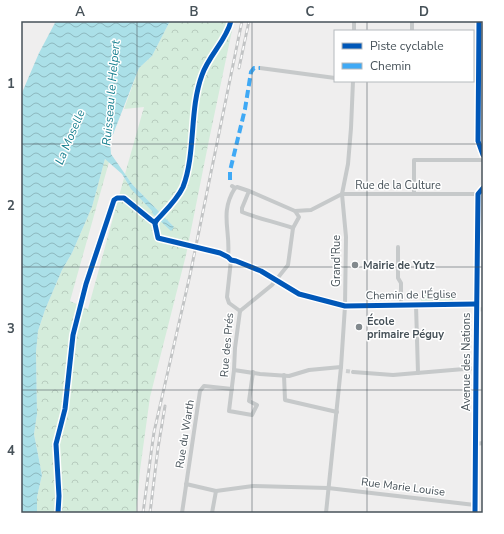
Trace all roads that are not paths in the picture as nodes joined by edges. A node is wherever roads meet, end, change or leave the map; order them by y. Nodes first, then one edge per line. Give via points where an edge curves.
1 (479, 21) edge
2 (260, 68) dead end
3 (334, 78) edge
4 (352, 82) edge
5 (481, 91) edge
6 (481, 117) edge
7 (483, 155) edge
8 (483, 160) edge
9 (483, 188) edge
10 (249, 191) junction
11 (342, 194) junction
12 (414, 194) junction
13 (478, 194) junction
14 (295, 212) junction
15 (293, 228) junction
16 (398, 247) dead end
17 (480, 249) edge
18 (229, 258) junction
19 (276, 280) junction
20 (401, 305) junction
21 (416, 305) junction
22 (345, 306) junction
23 (479, 308) edge
24 (240, 310) junction
25 (476, 368) junction
26 (234, 370) junction
27 (343, 370) junction
28 (253, 372) junction
29 (353, 372) tunnel mouth
30 (418, 373) junction
31 (284, 375) junction
32 (232, 390) junction
33 (337, 412) junction
34 (483, 442) edge
35 (476, 444) junction
36 (186, 484) junction
37 (328, 488) junction
38 (216, 490) junction
39 (476, 505) junction
40 (182, 513) edge
41 (212, 513) edge
42 (326, 513) edge
43 (476, 513) edge

1 - 5 main road
2 - 3 street
4 - 11 street, Grand'Rue via 348,164
5 - 6 main road
6 - 7 main road via 478,141
8 - 12 street via 414,160
9 - 13 main road
10 - 14 street
10 - 15 street via 242,212
10 - 18 street, Rue des Prés via 233,187 225,217
11 - 12 street, Rue de la Culture
11 - 14 street, Rue de la Culture via 311,210
11 - 22 street, Grand'Rue via 346,237
12 - 13 street, Rue de la Culture
13 - 17 main road, Avenue des Nations
14 - 15 street via 299,217
15 - 19 street via 288,265
16 - 20 street
17 - 23 main road, Avenue des Nations
18 - 19 street, Chemin de l'Église
18 - 24 street, Rue des Prés via 227,297 229,303
19 - 22 street, Chemin de l'Église via 299,294
19 - 24 street
20 - 21 street, Chemin de l'Église
20 - 22 street, Chemin de l'Église
21 - 23 street, Chemin de l'Église
21 - 30 street
22 - 27 street, Grand'Rue
23 - 25 main road, Avenue des Nations
24 - 26 street, Rue des Prés
25 - 30 street
25 - 35 main road, Avenue des Nations
26 - 28 street
26 - 32 street, Rue des Prés
27 - 31 street via 309,370
27 - 33 street, Grand'Rue
28 - 31 street
28 - 32 street, Rue des Prés via 249,401 257,405 252,415 229,411
29 - 30 street via 393,375
31 - 33 street via 285,400
32 - 36 street, Rue du Warth via 204,386 200,391
33 - 37 street, Grand'Rue
34 - 35 street
35 - 39 main road, Avenue des Nations
36 - 38 street, Rue Marie Louise
36 - 40 street, Rue du Warth
37 - 38 street, Rue Marie Louise via 253,486
37 - 39 street, Rue Marie Louise
37 - 42 street, Grand'Rue
38 - 41 street
39 - 43 main road, Avenue des Nations

